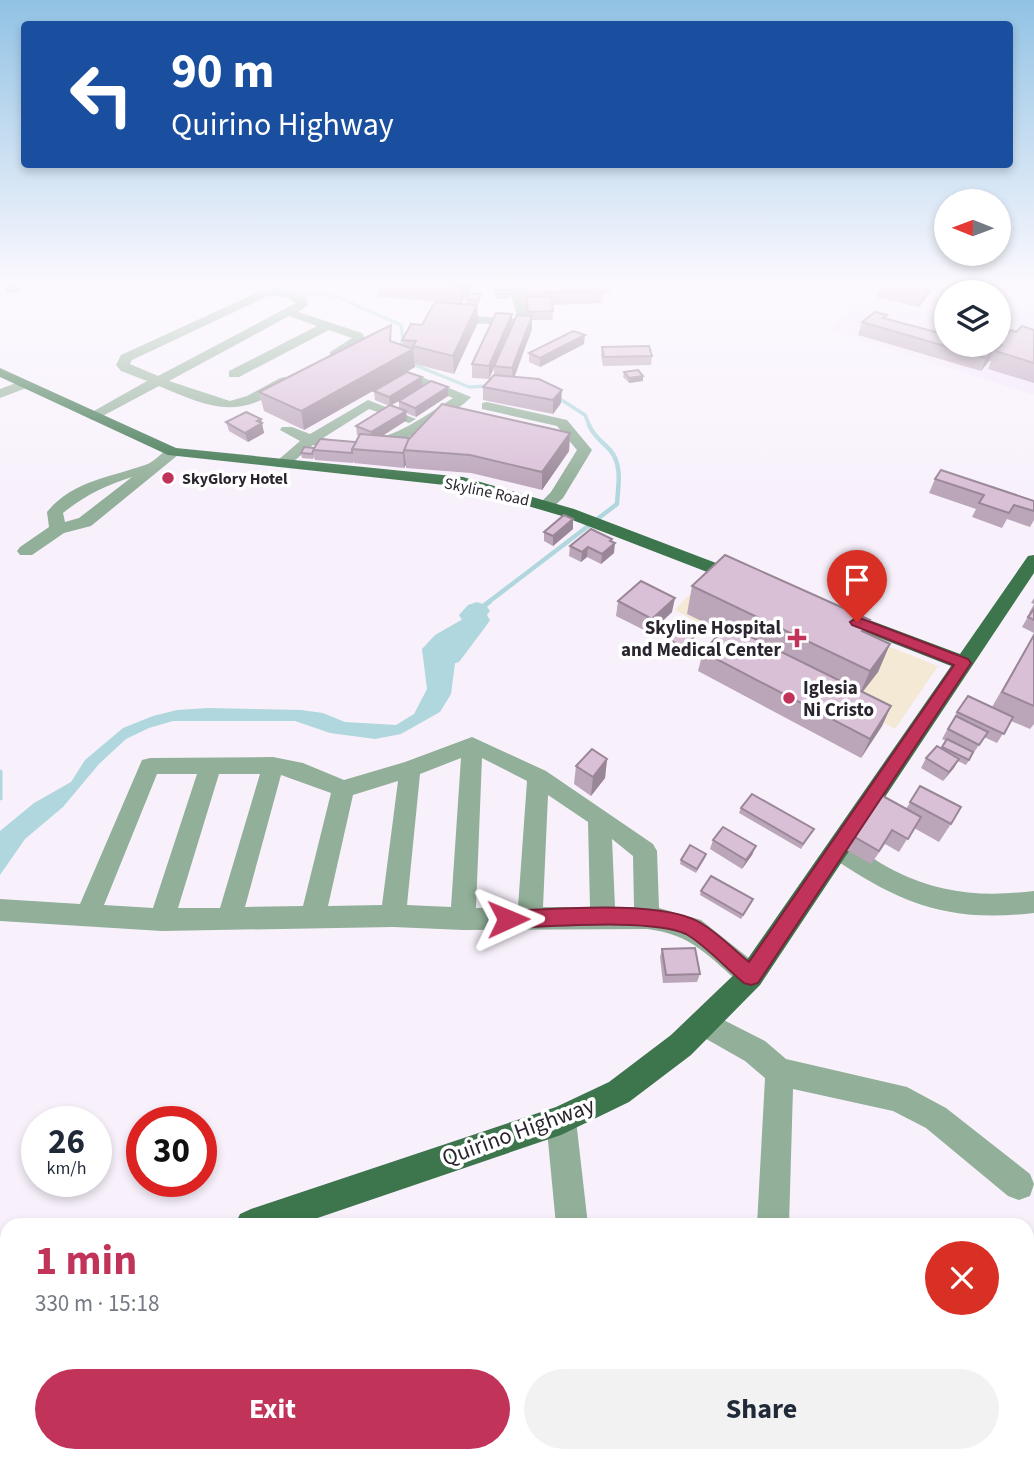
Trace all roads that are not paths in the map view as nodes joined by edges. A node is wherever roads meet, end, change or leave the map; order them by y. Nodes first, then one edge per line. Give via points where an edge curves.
1 (142, 353) edge
2 (252, 353) edge
3 (274, 353) edge
4 (338, 353) edge
5 (325, 360) edge
6 (0, 372) edge
7 (234, 374) junction
8 (407, 375) edge
9 (292, 377) edge
10 (160, 380) junction
11 (24, 384) junction
12 (0, 394) edge
13 (487, 405) dead end
14 (92, 416) junction
15 (421, 424) junction
16 (287, 430) dead end
17 (310, 440) junction
18 (173, 452) junction
19 (282, 464) junction
20 (150, 469) junction
21 (547, 505) junction
22 (58, 529) junction
23 (26, 551) dead end
24 (1032, 567) edge
25 (758, 585) edge
26 (820, 608) edge
27 (963, 663) junction
28 (472, 745) junction
29 (211, 765) junction
30 (274, 765) junction
31 (410, 769) junction
32 (538, 777) junction
33 (343, 789) junction
34 (599, 817) junction
35 (838, 849) junction
36 (1034, 902) edge
37 (0, 910) edge
38 (393, 916) junction
39 (603, 916) junction
40 (87, 917) junction
41 (313, 918) junction
42 (647, 918) junction
43 (229, 919) junction
44 (463, 919) junction
45 (530, 919) junction
46 (162, 920) junction
47 (751, 976) junction
48 (704, 1023) junction
49 (779, 1072) junction
50 (561, 1120) junction
51 (1019, 1185) dead end
52 (272, 1218) edge
53 (571, 1218) edge
54 (775, 1218) edge

1 - 10 street via 124,362 126,368
2 - 7 street
3 - 7 street
4 - 5 street
6 - 11 main road, Skyline Road
7 - 9 street
7 - 10 street
7 - 10 street via 240,405 220,405
8 - 15 street via 464,397
10 - 14 street
11 - 12 street
11 - 14 main road, Skyline Road
13 - 21 street via 562,423 585,450
14 - 18 main road, Skyline Road
15 - 17 street via 368,447
15 - 17 street via 368,404
16 - 17 street
17 - 19 street
18 - 19 main road, Skyline Road
18 - 20 street
19 - 21 main road, Skyline Road via 463,482
20 - 22 street via 85,522
20 - 22 street via 104,481 68,501 55,512
21 - 25 main road, Skyline Road
22 - 23 street
24 - 27 main road, Quirino Highway
26 - 27 main road
27 - 35 main road, Quirino Highway
28 - 31 street
28 - 32 street
28 - 44 street
29 - 30 street
29 - 40 street via 150,766
29 - 46 street
30 - 33 street
30 - 43 street
31 - 33 street
31 - 38 street
32 - 34 street
32 - 45 street
33 - 41 street
34 - 39 street
34 - 42 street via 645,851
35 - 36 street via 919,894 950,903
35 - 47 main road, Quirino Highway
37 - 40 street
38 - 41 street
38 - 44 street
39 - 42 street
39 - 45 street
40 - 46 street
41 - 43 street
42 - 47 street via 692,928
43 - 46 street
44 - 45 street
47 - 48 main road, Quirino Highway
48 - 49 street via 755,1051
48 - 50 main road, Quirino Highway via 619,1091
49 - 51 street via 897,1097 936,1118
49 - 54 street
50 - 52 main road, Quirino Highway
50 - 53 street

